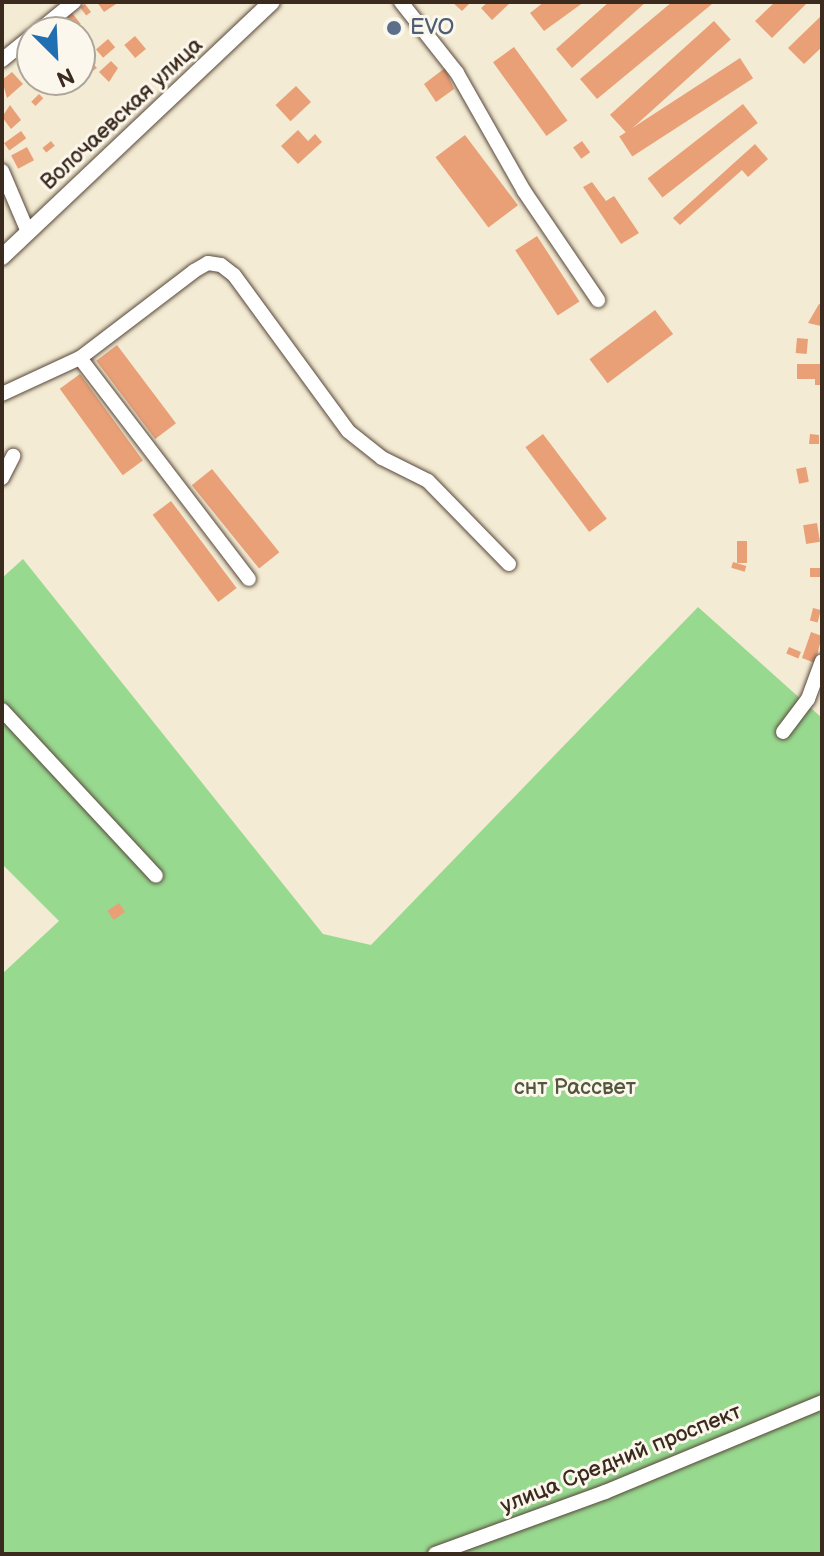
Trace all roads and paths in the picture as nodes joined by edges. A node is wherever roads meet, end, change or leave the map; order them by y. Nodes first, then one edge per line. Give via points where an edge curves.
1 (74, 2) edge
2 (272, 2) edge
3 (401, 2) edge
4 (57, 16) edge
5 (2, 171) edge
6 (28, 232) junction
7 (2, 257) edge
8 (598, 300) dead end
9 (80, 358) junction
10 (2, 394) edge
11 (13, 456) dead end
12 (2, 478) edge
13 (509, 564) dead end
14 (249, 579) dead end
15 (822, 661) edge
16 (2, 710) edge
17 (783, 732) dead end
18 (156, 876) dead end
19 (822, 1402) edge
20 (435, 1554) edge

1 - 4 street
2 - 6 main road, Волочаевская улица
3 - 8 street via 469,90 524,191
5 - 6 street
6 - 7 main road, Волочаевская улица
9 - 10 street
9 - 13 street via 201,266 221,265 234,275 348,431 382,458 428,481
9 - 14 street
11 - 12 street
15 - 17 street via 806,702
16 - 18 street
19 - 20 street, улица Средний проспект via 605,1492

